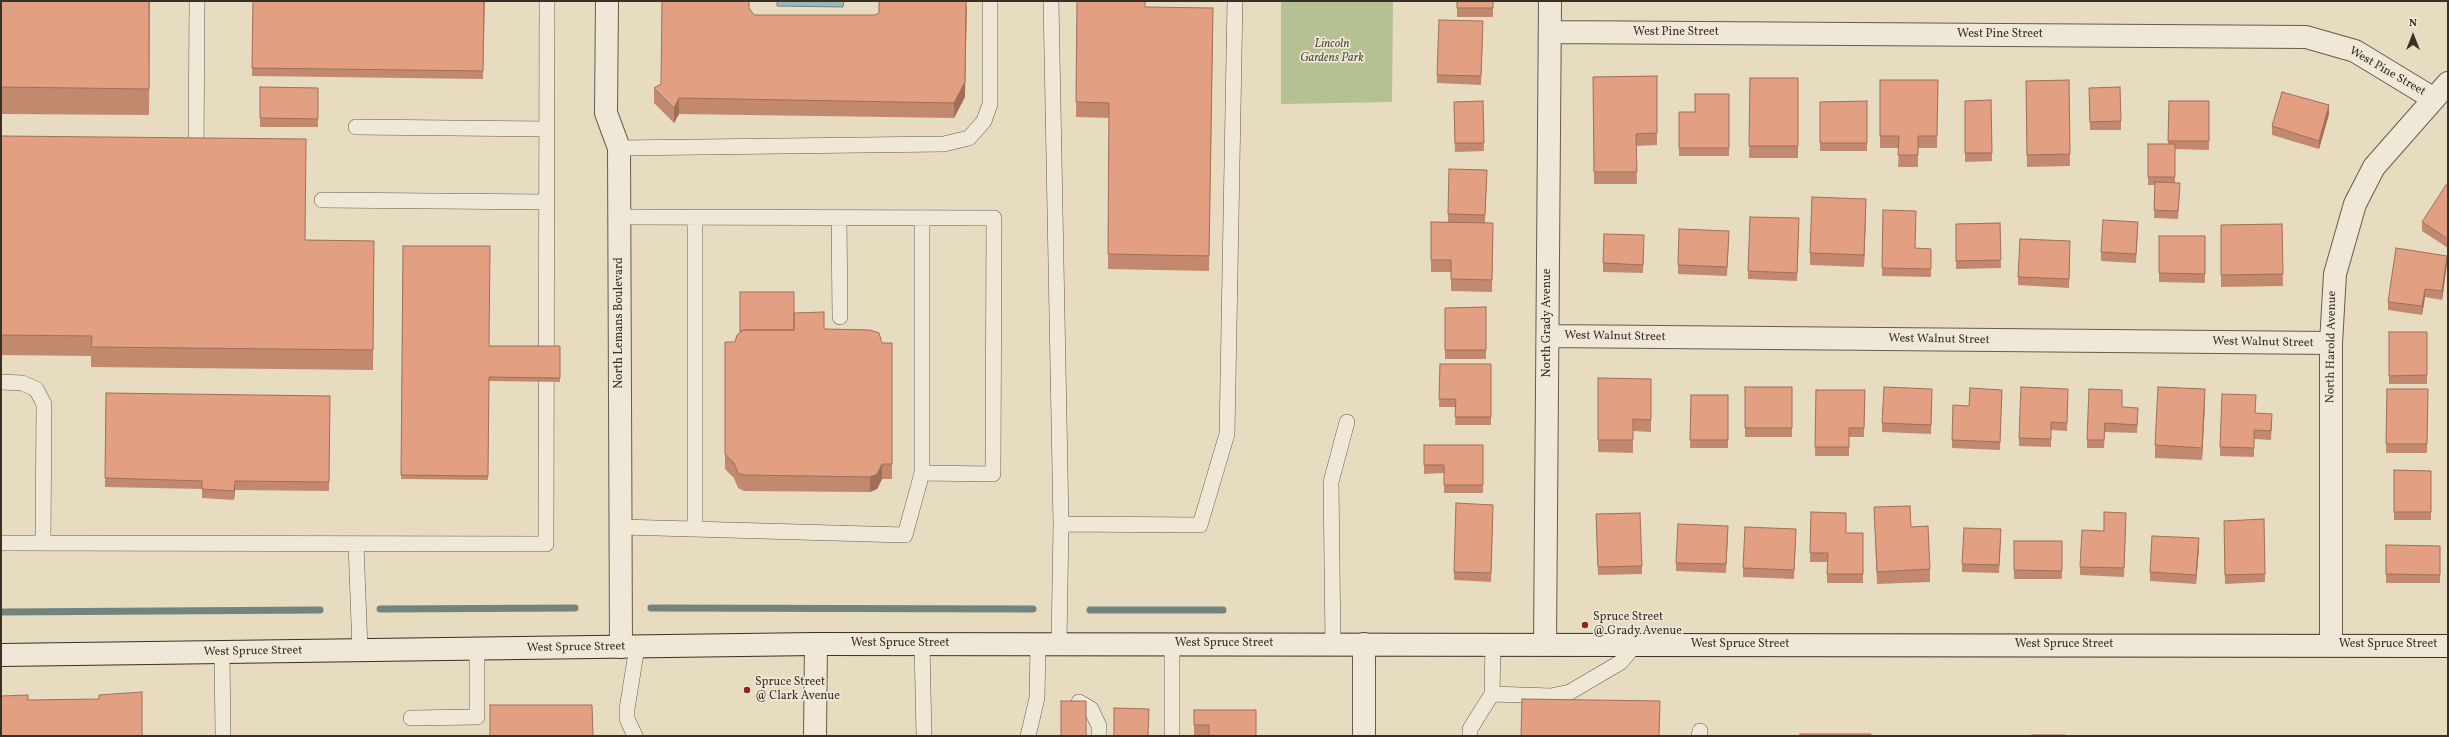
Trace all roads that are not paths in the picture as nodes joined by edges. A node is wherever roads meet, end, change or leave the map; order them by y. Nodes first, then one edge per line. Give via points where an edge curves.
1 (197, 1) edge
2 (547, 1) edge
3 (607, 1) edge
4 (990, 1) edge
5 (1051, 1) edge
6 (1235, 1) edge
7 (1550, 1) edge
8 (1550, 32) junction
9 (2448, 83) edge
10 (2434, 99) junction
11 (356, 127) dead end
12 (546, 129) junction
13 (620, 148) junction
14 (196, 158) edge
15 (322, 200) dead end
16 (546, 202) junction
17 (620, 217) junction
18 (695, 217) junction
19 (840, 218) junction
20 (922, 218) junction
21 (840, 317) dead end
22 (1548, 336) junction
23 (2331, 343) junction
24 (1, 382) edge
25 (1347, 422) dead end
26 (922, 473) junction
27 (1061, 524) junction
28 (621, 527) junction
29 (696, 530) junction
30 (1, 543) edge
31 (43, 543) junction
32 (356, 544) junction
33 (816, 644) junction
34 (922, 644) junction
35 (1048, 644) junction
36 (1172, 644) junction
37 (1333, 644) junction
38 (1364, 644) junction
39 (1493, 644) junction
40 (1545, 644) junction
41 (1636, 644) junction
42 (2331, 645) junction
43 (2448, 646) edge
44 (629, 647) junction
45 (477, 649) junction
46 (360, 650) junction
47 (222, 652) junction
48 (1, 655) edge
49 (1492, 694) junction
50 (1079, 702) edge
51 (411, 718) dead end
52 (223, 736) edge
53 (635, 736) edge
54 (815, 736) edge
55 (924, 736) edge
56 (1028, 736) edge
57 (1099, 736) edge
58 (1172, 736) edge
59 (1364, 736) edge
60 (1470, 736) edge

1 - 14 lane
2 - 12 lane
3 - 13 street, North Lemans Boulevard via 606,113
4 - 13 lane via 990,104 984,121 969,138 944,144
5 - 27 lane
6 - 27 lane via 1227,434 1200,524
7 - 8 street, North Grady Avenue
8 - 10 street, West Pine Street via 2306,37 2355,51
8 - 22 street, North Grady Avenue
9 - 10 street, North Harold Avenue
10 - 23 street, North Harold Avenue via 2374,167 2356,204 2335,274
11 - 12 lane
12 - 16 lane
13 - 17 street, North Lemans Boulevard
15 - 16 lane
16 - 32 lane via 546,544
17 - 18 lane
17 - 28 street, North Lemans Boulevard
18 - 19 lane
18 - 29 lane
19 - 20 lane
19 - 21 lane
20 - 26 lane
20 - 26 lane via 994,218 993,474
22 - 23 street, West Walnut Street
22 - 40 street, North Grady Avenue
23 - 42 street, North Harold Avenue
24 - 31 lane via 22,383 36,389 44,404
25 - 37 lane via 1331,482
26 - 29 lane via 905,535
27 - 35 lane
28 - 29 lane
28 - 44 street, North Lemans Boulevard
30 - 31 lane
31 - 32 lane
32 - 46 lane
33 - 34 street, West Spruce Street
33 - 44 street, West Spruce Street
33 - 54 street
34 - 35 street, West Spruce Street
34 - 55 lane
35 - 36 street, West Spruce Street
35 - 56 lane
36 - 37 street, West Spruce Street
36 - 58 lane
37 - 38 street, West Spruce Street
38 - 39 street, West Spruce Street
38 - 59 street
39 - 40 street, West Spruce Street
39 - 49 lane
40 - 41 street, West Spruce Street
41 - 42 street, West Spruce Street
41 - 49 lane via 1621,662 1570,692 1551,696
42 - 43 street, West Spruce Street
44 - 45 street, West Spruce Street
44 - 53 lane via 627,719
45 - 46 street, West Spruce Street
45 - 51 lane via 477,717
46 - 47 street, West Spruce Street
47 - 48 street, West Spruce Street
47 - 52 lane
49 - 60 lane via 1470,729
50 - 57 lane via 1091,709 1099,726

